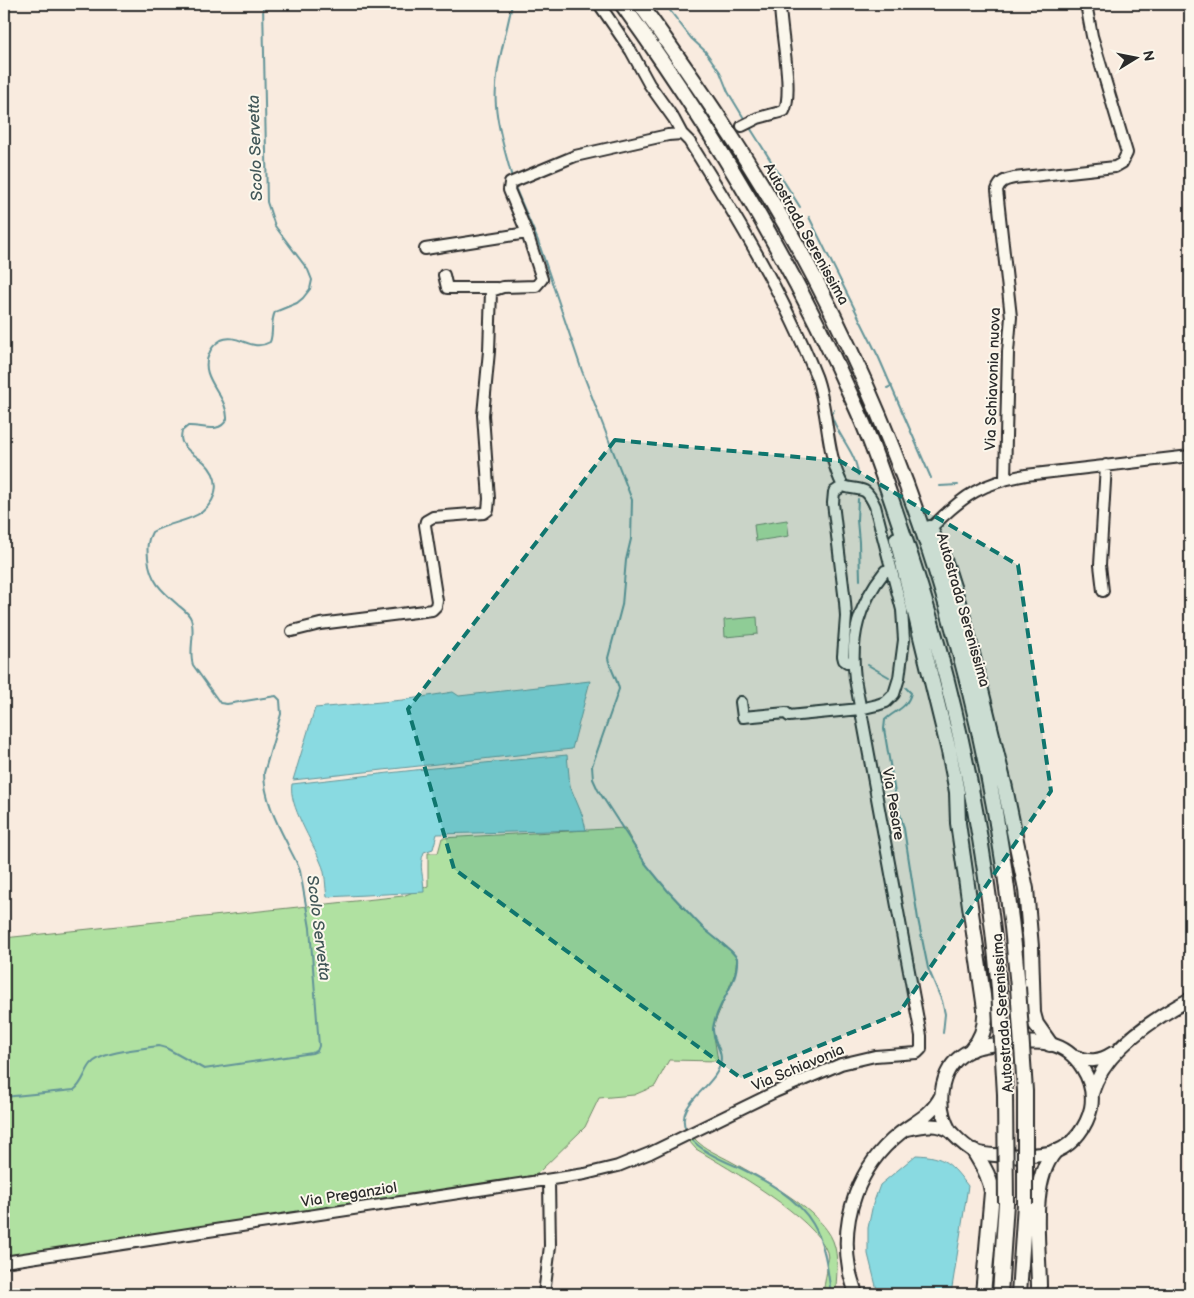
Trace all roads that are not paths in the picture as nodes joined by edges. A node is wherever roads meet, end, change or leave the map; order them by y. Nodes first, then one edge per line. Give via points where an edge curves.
1 (599, 4) edge
2 (622, 4) edge
3 (640, 4) edge
4 (780, 4) edge
5 (1086, 4) edge
6 (746, 124) dead end
7 (682, 134) junction
8 (527, 232) junction
9 (425, 249) dead end
10 (444, 275) dead end
11 (497, 288) junction
12 (877, 411) junction
13 (870, 442) junction
14 (1190, 456) edge
15 (1106, 465) junction
16 (1005, 479) junction
17 (843, 486) junction
18 (934, 525) tunnel mouth
19 (885, 571) dead end
20 (1104, 591) dead end
21 (292, 631) dead end
22 (853, 662) junction
23 (741, 702) dead end
24 (860, 709) junction
25 (1190, 999) edge
26 (1050, 1044) junction
27 (921, 1049) joint
28 (972, 1049) junction
29 (1117, 1051) junction
30 (1072, 1055) junction
31 (941, 1096) junction
32 (1092, 1096) junction
33 (907, 1129) junction
34 (950, 1131) junction
35 (690, 1134) joint
36 (974, 1151) junction
37 (1054, 1152) junction
38 (549, 1180) junction
39 (4, 1262) edge
40 (544, 1294) edge
41 (856, 1294) edge
42 (983, 1294) edge
43 (1000, 1294) edge
44 (1019, 1294) edge
45 (1039, 1294) edge

1 - 7 street
2 - 13 highway, Autostrada Serenissima via 748,194 820,330
3 - 12 highway, Autostrada Serenissima via 736,143 797,245
4 - 6 street via 788,100 784,110
5 - 16 street, Via Schiavonia nuova via 1092,36 1127,154 1115,167 1014,178 1004,180 996,190 1011,317
7 - 8 street via 575,156 515,181 509,185 509,190
7 - 17 street via 757,253 801,340 817,378 833,456
8 - 9 street
8 - 11 street via 540,269 540,283 536,286
10 - 11 street via 447,288
11 - 21 street via 491,291 490,299 483,415 490,506 484,513 433,517 426,521 436,606 426,612 320,624
12 - 26 highway via 892,433 946,565 964,621 1026,889 1033,1012 1036,1024
12 - 44 highway, Autostrada Serenissima, bridge via 934,564 957,641 979,726 1003,856 1013,921 1025,1091
13 - 28 highway via 872,460 897,539 957,792 958,823 985,1009 985,1026
13 - 43 highway, Autostrada Serenissima, bridge via 915,568 938,645 973,793 993,922 1005,1094 1006,1203
14 - 15 street
15 - 16 street
15 - 20 street via 1100,565
16 - 18 street via 974,491
17 - 22 street via 834,492 832,503 845,602 843,656 847,662
17 - 24 street via 861,488 870,496 903,620 902,659 894,694 886,702
19 - 22 street, Via Pesare via 858,619
22 - 24 street, Via Pesare
23 - 24 street via 743,716 786,713 789,716
24 - 27 street, Via Pesare
25 - 29 main road
26 - 28 main road via 1035,1042
26 - 30 main road
27 - 35 street, Via Schiavonia via 917,1053 858,1059 821,1071
28 - 31 main road via 950,1068
29 - 30 main road via 1094,1061
29 - 32 main road via 1099,1075
30 - 32 main road via 1087,1076
31 - 33 main road via 931,1112
31 - 34 main road via 942,1115
32 - 37 main road via 1084,1126 1072,1141
33 - 34 main road via 928,1125
33 - 41 main road via 879,1155 855,1193 847,1239 849,1268
34 - 36 main road
35 - 38 street, Via Preganziol via 618,1166
36 - 37 main road via 997,1155
36 - 42 highway via 987,1172 992,1192
37 - 45 highway via 1042,1173 1037,1214
38 - 39 street, Via Preganziol
38 - 40 street via 550,1246

